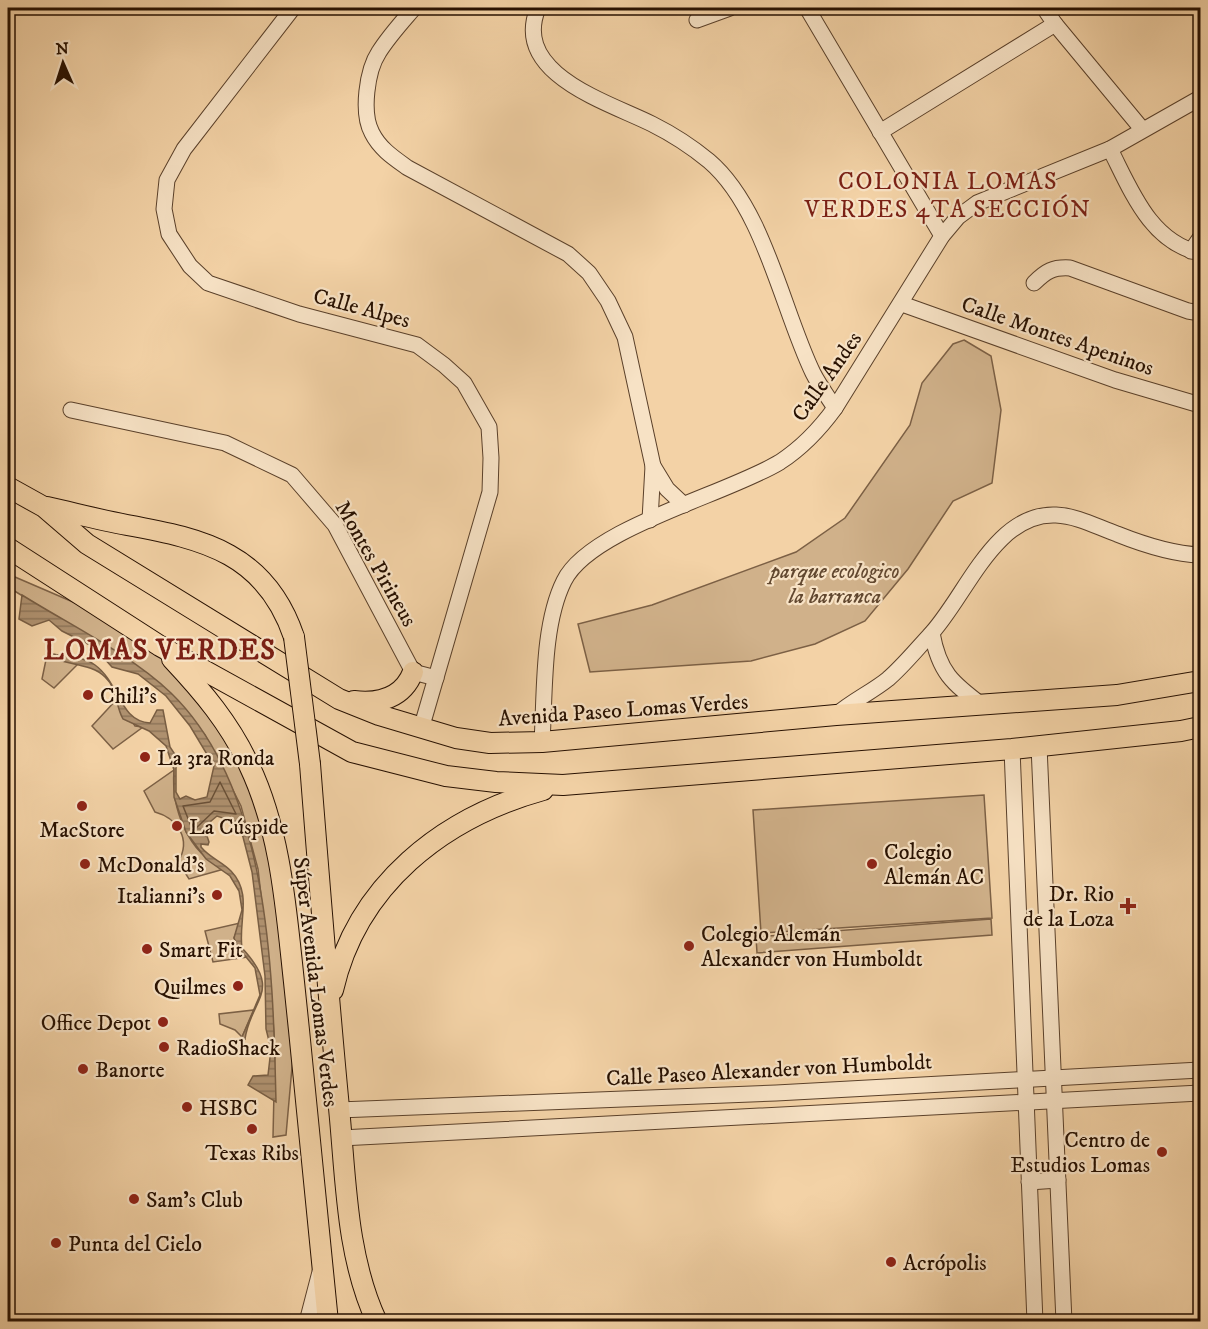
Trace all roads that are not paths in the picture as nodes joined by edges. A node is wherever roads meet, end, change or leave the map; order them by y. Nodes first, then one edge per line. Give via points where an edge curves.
1 (293, 8) edge
2 (414, 8) edge
3 (538, 8) edge
4 (730, 8) edge
5 (807, 8) edge
6 (1044, 8) edge
7 (697, 20) dead end
8 (1055, 24) junction
9 (1200, 98) edge
10 (1142, 129) junction
11 (880, 132) junction
12 (1110, 149) junction
13 (942, 236) junction
14 (1200, 238) edge
15 (1196, 252) edge
16 (1034, 283) dead end
17 (902, 304) junction
18 (1200, 313) edge
19 (1200, 405) edge
20 (835, 408) junction
21 (71, 410) dead end
22 (653, 466) junction
23 (8, 487) edge
24 (684, 505) junction
25 (44, 507) junction
26 (650, 520) junction
27 (8, 548) edge
28 (1200, 555) edge
29 (932, 633) junction
30 (160, 646) junction
31 (413, 672) junction
32 (436, 678) junction
33 (1200, 681) edge
34 (339, 699) junction
35 (983, 706) junction
36 (836, 715) junction
37 (1200, 727) edge
38 (421, 729) junction
39 (542, 742) junction
40 (1039, 746) junction
41 (1012, 749) junction
42 (563, 785) junction
43 (328, 1010) junction
44 (1200, 1070) edge
45 (1053, 1077) junction
46 (1026, 1079) junction
47 (827, 1090) junction
48 (1200, 1093) edge
49 (1054, 1100) junction
50 (1027, 1101) junction
51 (415, 1106) junction
52 (339, 1110) junction
53 (831, 1112) junction
54 (417, 1132) junction
55 (341, 1138) junction
56 (1058, 1180) junction
57 (1029, 1182) junction
58 (322, 1263) junction
59 (307, 1322) edge
60 (328, 1322) edge
61 (377, 1322) edge
62 (1035, 1322) edge
63 (1064, 1322) edge

1 - 32 street, Calle Alpes via 178,159 167,180 164,209 169,234 190,266 208,283 299,314 417,345 464,383 478,404 489,427 490,492
2 - 22 street via 378,53 368,76 371,131 386,152 408,168 568,254 589,273 625,337
3 - 20 street via 533,20 534,39 541,58 556,73 585,93 683,142 711,162 735,192 751,217 814,374
4 - 7 street
5 - 11 street
6 - 8 street
8 - 10 street
8 - 11 street
9 - 10 street, Calle Andes
10 - 12 street, Calle Andes
11 - 13 street
12 - 13 street, Calle Andes via 977,203
12 - 15 street via 1152,224 1176,244
13 - 17 street, Calle Andes
14 - 15 street
16 - 18 street via 1055,267 1070,268
17 - 19 street, Calle Montes Apeninos via 1104,376
17 - 20 street, Calle Andes
20 - 24 street, Calle Andes via 802,447 778,463
21 - 31 street, Montes Pirineus via 225,443 292,475 335,525
22 - 24 street via 667,489
22 - 26 street
23 - 25 main road, Avenida Paseo Lomas Verdes
24 - 26 street, Calle Andes
25 - 34 main road, Avenida Paseo Lomas Verdes via 87,543
25 - 43 main road, Súper Avenida Lomas Verdes, bridge via 206,542 237,558 260,577 287,615 294,637 310,764
26 - 39 street, Calle Andes via 589,551 563,581 550,633
27 - 30 main road
28 - 29 street via 1153,546 1078,519 1040,516 1024,522 991,549
29 - 35 street via 936,656 946,674
29 - 36 street via 887,679
30 - 42 main road via 351,752 446,776
30 - 58 main road, Súper Avenida Lomas Verdes via 228,726 267,808 288,925
31 - 32 street
31 - 34 main road via 400,693 383,701
32 - 38 street, Calle Alpes
33 - 35 main road, Avenida Paseo Lomas Verdes via 1117,695
34 - 38 main road, Avenida Paseo Lomas Verdes
35 - 36 main road, Avenida Paseo Lomas Verdes
36 - 39 main road, Avenida Paseo Lomas Verdes
37 - 40 main road
38 - 39 main road, Avenida Paseo Lomas Verdes via 490,743
40 - 41 main road
40 - 45 street
41 - 42 main road
41 - 46 street
42 - 43 main road via 488,808 415,856 360,917 346,944
43 - 52 main road, Súper Avenida Lomas Verdes
44 - 45 street, Calle Paseo Alexander von Humboldt
45 - 46 street, Calle Paseo Alexander von Humboldt
45 - 49 street
46 - 47 street, Calle Paseo Alexander von Humboldt
46 - 50 street
47 - 51 street, Calle Paseo Alexander von Humboldt
47 - 53 street
48 - 49 street, Calle Paseo Alexander von Humboldt
49 - 50 street, Calle Paseo Alexander von Humboldt
49 - 56 street
50 - 53 street, Calle Paseo Alexander von Humboldt
50 - 57 street
51 - 52 street, Calle Paseo Alexander von Humboldt
51 - 54 street
52 - 55 main road, Súper Avenida Lomas Verdes
53 - 54 street, Calle Paseo Alexander von Humboldt
54 - 55 street, Calle Paseo Alexander von Humboldt
55 - 61 main road, Súper Avenida Lomas Verdes via 356,1261
56 - 57 street
56 - 63 street
57 - 62 street
58 - 59 street
58 - 60 main road, Súper Avenida Lomas Verdes

